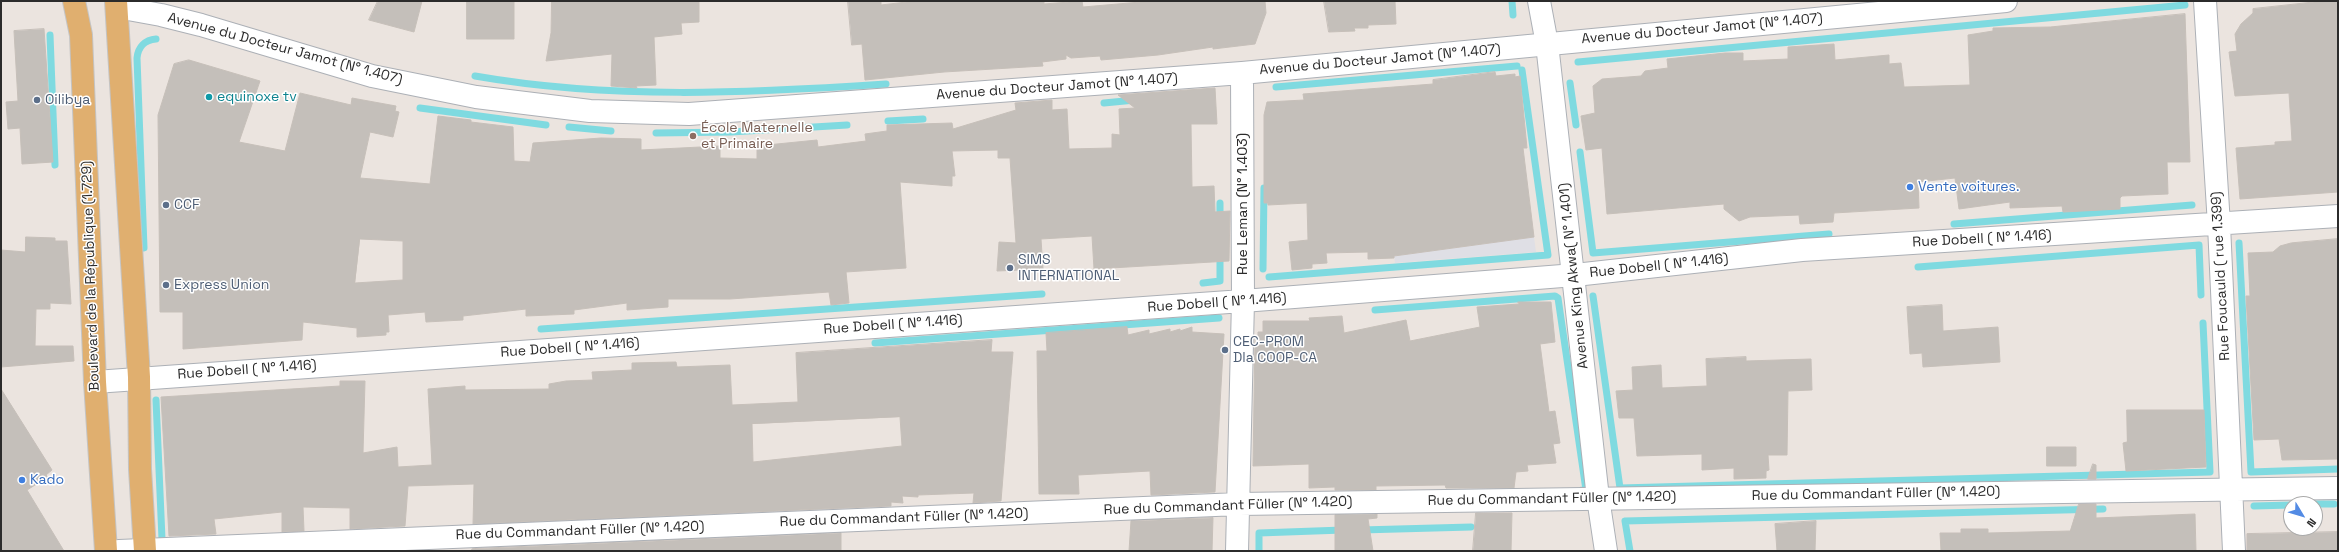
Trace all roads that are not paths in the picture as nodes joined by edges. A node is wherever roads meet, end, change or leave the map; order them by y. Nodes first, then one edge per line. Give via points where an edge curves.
1 (74, 1) edge
2 (1539, 1) edge
3 (2006, 1) edge
4 (2205, 1) edge
5 (116, 4) edge
6 (1547, 44) junction
7 (1242, 73) junction
8 (2338, 216) edge
9 (2219, 225) junction
10 (1575, 275) junction
11 (1243, 301) junction
12 (139, 377) junction
13 (95, 382) junction
14 (2338, 488) edge
15 (2232, 489) junction
16 (1598, 498) junction
17 (1239, 504) junction
18 (145, 550) edge
19 (106, 551) edge
20 (118, 551) edge
21 (1237, 551) edge
22 (1606, 551) edge
23 (2234, 551) edge

1 - 13 main road, Boulevard de la République (1.729) via 81,35
2 - 6 street, Avenue King Akwa( N° 1.401)
3 - 6 street, Avenue du Docteur Jamot (N° 1.407)
4 - 9 street, Rue Foucauld ( rue 1.399)
5 - 7 street, Avenue du Docteur Jamot (N° 1.407) via 200,25 372,76 476,97 590,111 689,114
5 - 12 main road
6 - 7 street, Avenue du Docteur Jamot (N° 1.407)
6 - 10 street, Avenue King Akwa( N° 1.401)
7 - 11 street, Rue Leman (N° 1.403)
8 - 9 street, Rue Dobell ( N° 1.416)
9 - 10 street, Rue Dobell ( N° 1.416) via 1802,250
9 - 15 street, Rue Foucauld ( rue 1.399)
10 - 11 street, Rue Dobell ( N° 1.416)
10 - 16 street, Avenue King Akwa( N° 1.401)
11 - 12 street, Rue Dobell ( N° 1.416)
11 - 17 street, Rue Leman (N° 1.403)
12 - 13 street, Rue Dobell ( N° 1.416)
12 - 18 main road via 140,470
13 - 19 main road, Boulevard de la République (1.729)
14 - 15 street, Rue du Commandant Füller (N° 1.420)
15 - 16 street, Rue du Commandant Füller (N° 1.420)
15 - 23 street, Rue Foucauld ( rue 1.399)
16 - 17 street, Rue du Commandant Füller (N° 1.420)
16 - 22 street, Avenue King Akwa( N° 1.401)
17 - 18 street, Rue du Commandant Füller (N° 1.420)
17 - 21 street, Rue Leman (N° 1.403)
18 - 20 street, Rue du Commandant Füller (N° 1.420)

